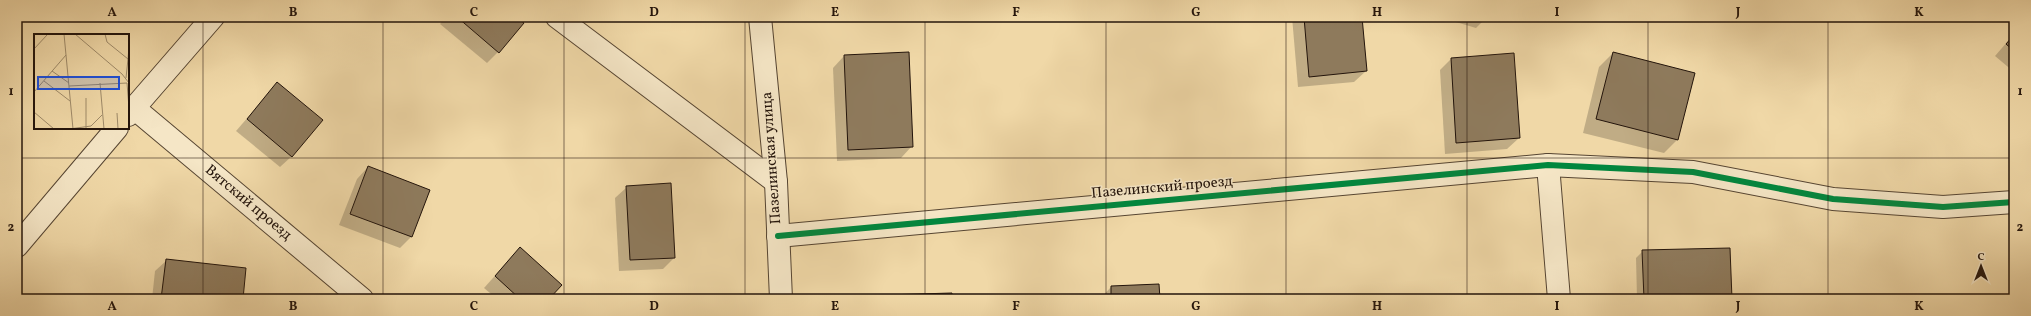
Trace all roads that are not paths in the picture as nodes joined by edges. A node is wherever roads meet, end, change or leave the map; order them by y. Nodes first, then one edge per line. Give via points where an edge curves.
1 (213, 17) edge
2 (557, 17) edge
3 (760, 17) edge
4 (131, 111) edge
5 (116, 129) edge
6 (1548, 165) junction
7 (776, 182) junction
8 (2014, 202) edge
9 (778, 236) junction
10 (17, 246) edge
11 (362, 299) edge
12 (781, 299) edge
13 (1559, 299) edge

1 - 4 street
2 - 7 street
3 - 7 street, Пазелинская улица
4 - 11 street, Вятский проезд
5 - 10 street
6 - 8 street, Пазелинский проезд via 1693,172 1834,199 1943,207
6 - 9 street, Пазелинский проезд
6 - 13 street
7 - 9 street, Пазелинская улица
9 - 12 street, Пазелинская улица

